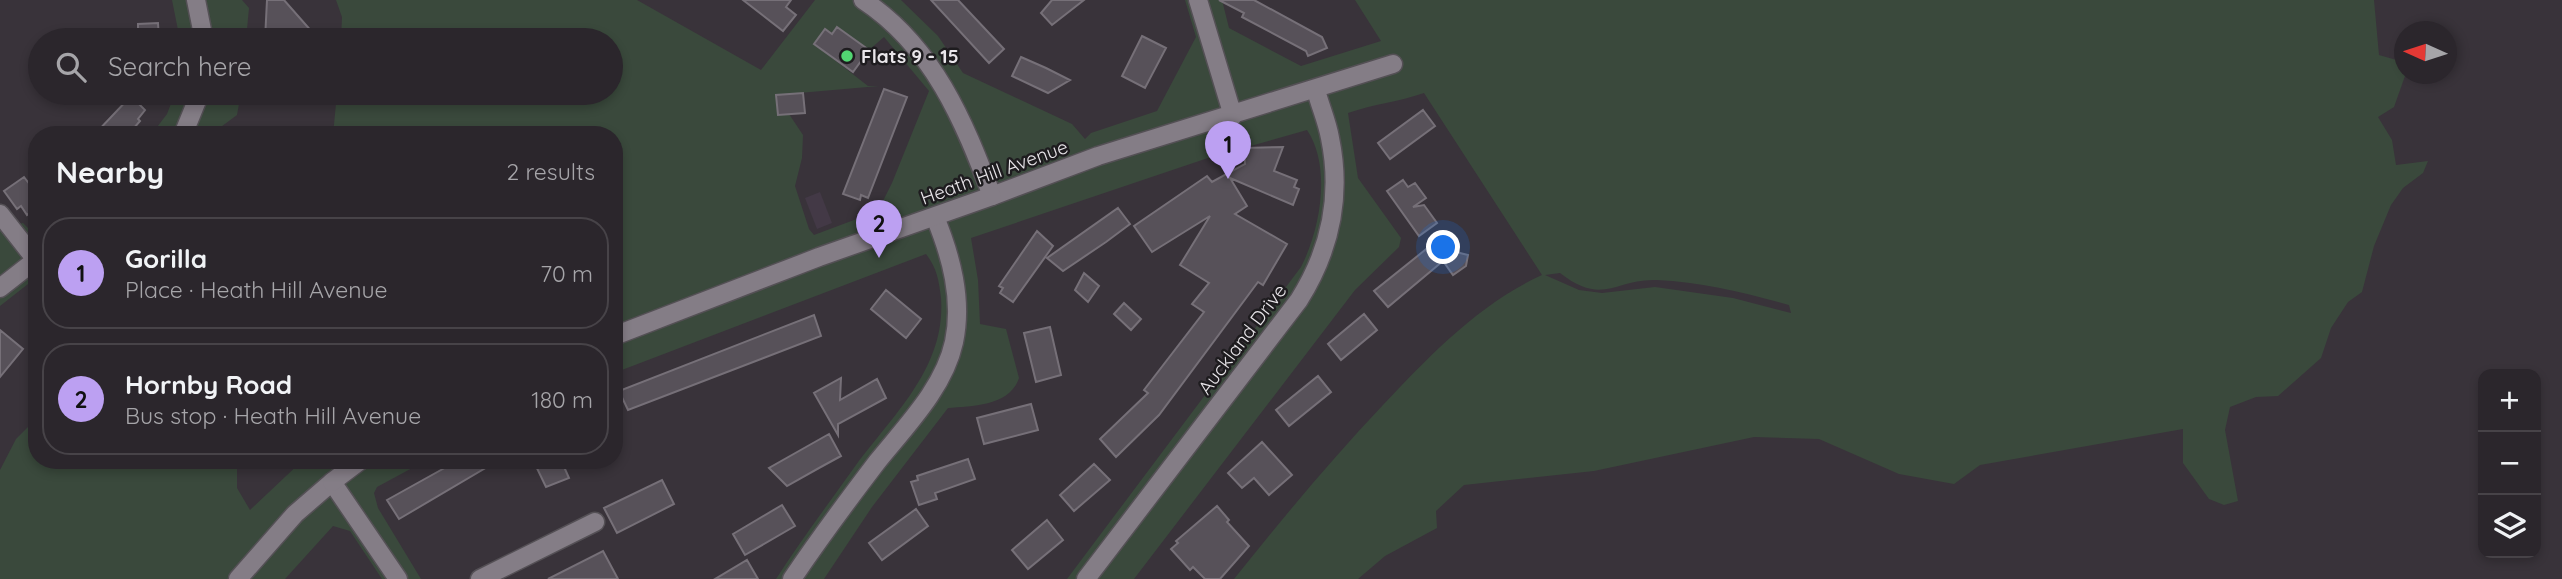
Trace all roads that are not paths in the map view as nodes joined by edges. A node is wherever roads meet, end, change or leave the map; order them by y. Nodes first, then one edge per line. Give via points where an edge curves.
1 (196, 0) edge
2 (863, 0) edge
3 (1198, 0) edge
4 (202, 28) edge
5 (1393, 64) dead end
6 (1316, 90) junction
7 (195, 105) edge
8 (1233, 116) junction
9 (187, 126) edge
10 (992, 196) junction
11 (0, 214) edge
12 (936, 216) junction
13 (28, 249) edge
14 (28, 265) edge
15 (0, 288) edge
16 (623, 333) edge
17 (349, 469) edge
18 (332, 482) junction
19 (595, 522) dead end
20 (238, 579) edge
21 (398, 579) edge
22 (480, 579) edge
23 (793, 579) edge
24 (1086, 579) edge

1 - 4 street
2 - 10 street via 901,31 938,77 971,140
3 - 8 street
5 - 6 street, Heath Hill Avenue
6 - 8 street, Heath Hill Avenue
6 - 24 street, Auckland Drive via 1330,137 1335,176 1332,223 1318,268 1299,300
7 - 9 street
8 - 10 street, Heath Hill Avenue via 1098,156
10 - 12 street, Heath Hill Avenue
11 - 13 street
12 - 16 street, Heath Hill Avenue
12 - 23 street via 955,287 956,328 947,364
14 - 15 street
17 - 18 street
18 - 20 street via 295,514
18 - 21 street
19 - 22 street

